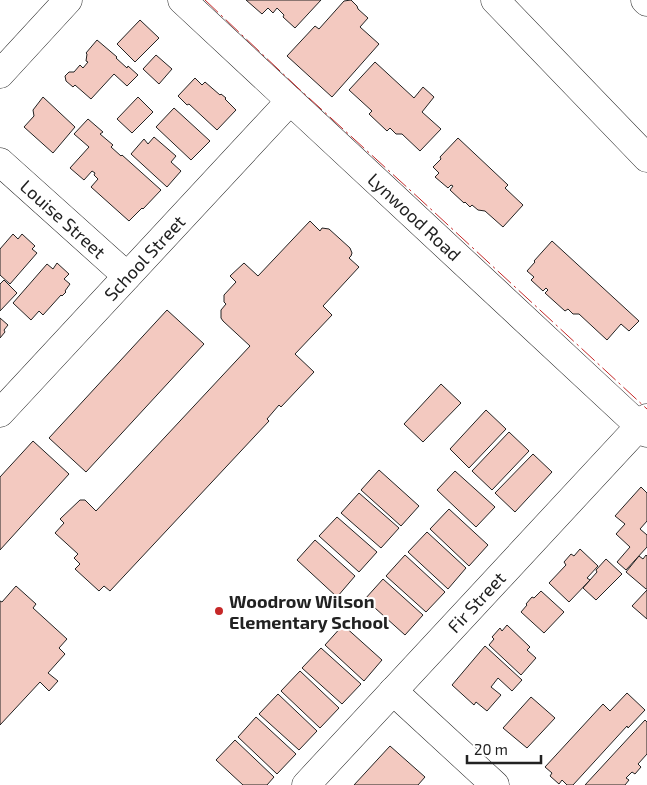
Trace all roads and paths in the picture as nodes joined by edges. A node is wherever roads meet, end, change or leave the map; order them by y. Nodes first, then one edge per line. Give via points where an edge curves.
1 (68, 0) edge
2 (182, 0) edge
3 (495, 0) edge
4 (0, 74) edge
5 (290, 101) junction
6 (647, 158) edge
7 (0, 162) edge
8 (127, 276) junction
9 (0, 413) edge
10 (644, 426) edge
11 (393, 691) junction
12 (306, 785) edge
13 (495, 785) edge

1 - 4 main road
2 - 5 main road, Lynwood Road
3 - 6 main road
5 - 8 main road, School Street
5 - 10 main road, Lynwood Road
7 - 8 main road, Louise Street
8 - 9 main road, School Street
10 - 11 main road, Fir Street
11 - 12 main road, Fir Street
11 - 13 main road

